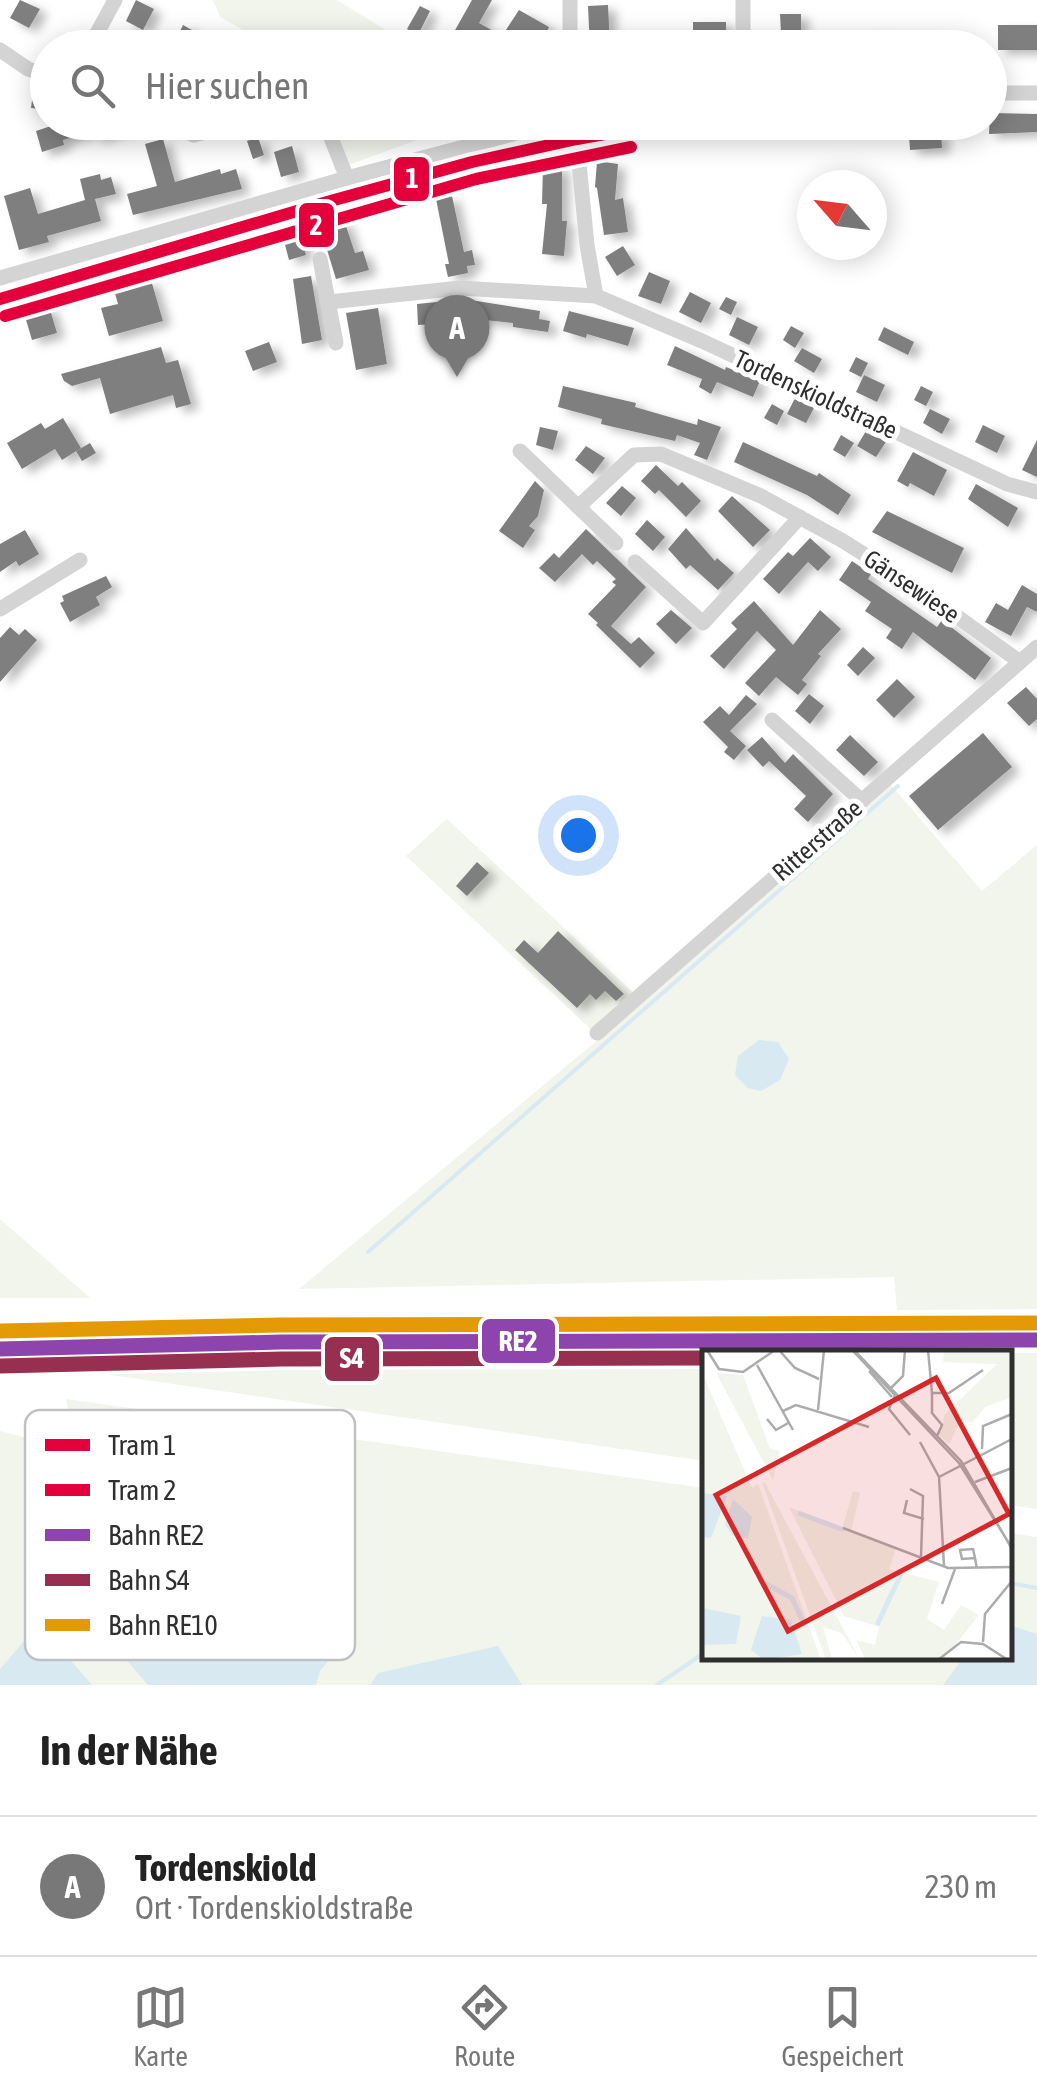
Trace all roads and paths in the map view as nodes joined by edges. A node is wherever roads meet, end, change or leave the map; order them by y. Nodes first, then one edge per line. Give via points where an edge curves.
1 (115, 0) edge
2 (570, 0) edge
3 (743, 0) edge
4 (98, 30) edge
5 (570, 30) edge
6 (743, 30) edge
7 (0, 50) edge
8 (30, 71) edge
9 (1037, 92) edge
10 (1007, 93) edge
11 (332, 140) edge
12 (490, 140) edge
13 (577, 140) edge
14 (347, 178) junction
15 (320, 259) dead end
16 (0, 278) edge
17 (596, 296) junction
18 (329, 302) junction
19 (336, 343) dead end
20 (520, 451) dead end
21 (1037, 492) edge
22 (578, 506) junction
23 (800, 518) junction
24 (616, 544) dead end
25 (80, 560) dead end
26 (635, 562) dead end
27 (0, 609) edge
28 (1037, 647) edge
29 (1020, 662) junction
30 (772, 720) dead end
31 (862, 801) junction
32 (596, 1033) dead end

1 - 4 street
2 - 5 street
3 - 6 street
7 - 8 street
9 - 10 street
11 - 14 street
12 - 14 street
13 - 17 street
14 - 16 street
15 - 18 street
17 - 18 street, Tordenskioldstraße via 460,288
17 - 21 street, Tordenskioldstraße
18 - 19 street
20 - 22 street
22 - 23 street, Gänsewiese via 634,454 661,454
22 - 24 street
23 - 26 street via 703,623
23 - 29 street, Gänsewiese via 916,587
25 - 27 street
28 - 29 street, Ritterstraße
29 - 31 street, Ritterstraße
30 - 31 street
31 - 32 street, Ritterstraße

